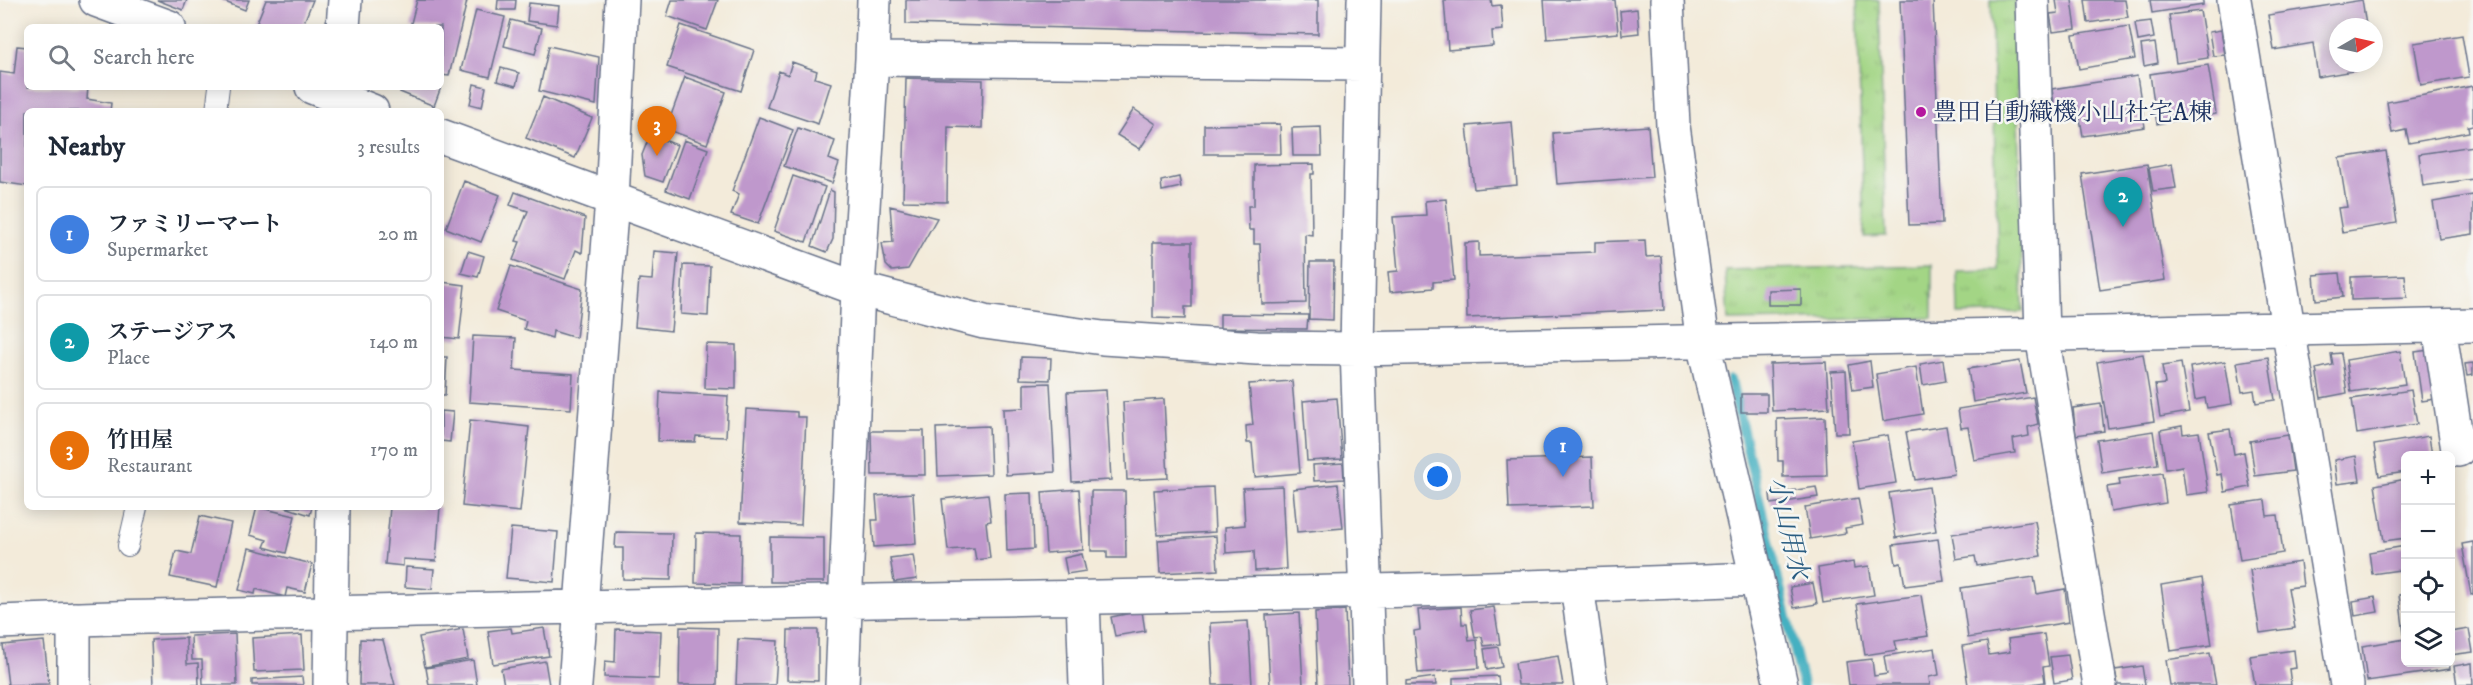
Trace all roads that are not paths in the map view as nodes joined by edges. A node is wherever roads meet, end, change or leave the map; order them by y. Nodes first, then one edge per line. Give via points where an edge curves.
1 (96, 0) edge
2 (345, 0) edge
3 (622, 0) edge
4 (874, 0) edge
5 (1364, 0) edge
6 (1667, 0) edge
7 (2032, 0) edge
8 (2234, 0) edge
9 (161, 24) edge
10 (343, 24) edge
11 (872, 59) junction
12 (1362, 64) junction
13 (219, 90) edge
14 (331, 96) edge
15 (216, 108) edge
16 (364, 108) edge
17 (444, 137) edge
18 (612, 199) junction
19 (858, 289) junction
20 (2473, 325) edge
21 (2439, 326) junction
22 (2289, 330) junction
23 (2042, 334) junction
24 (1703, 342) junction
25 (1357, 350) junction
26 (2458, 450) dead end
27 (136, 510) edge
28 (333, 510) edge
29 (128, 546) dead end
30 (1757, 579) junction
31 (1576, 586) junction
32 (1365, 591) junction
33 (1083, 598) junction
34 (845, 601) junction
35 (582, 606) junction
36 (331, 613) junction
37 (74, 619) junction
38 (0, 622) edge
39 (74, 685) edge
40 (330, 685) edge
41 (575, 685) edge
42 (842, 685) edge
43 (1086, 685) edge
44 (1369, 685) edge
45 (1591, 685) edge
46 (1781, 685) edge
47 (2100, 685) edge
48 (2347, 685) edge

1 - 9 street
2 - 10 street
3 - 18 street
4 - 11 street
5 - 12 street
6 - 24 street via 1673,126
7 - 23 street
8 - 22 street
11 - 12 street
11 - 19 street
12 - 25 street
13 - 15 lane
14 - 16 street
17 - 18 street
18 - 19 street
18 - 35 street
19 - 25 street via 984,322 1103,338
19 - 34 street
20 - 21 street
21 - 22 street
21 - 26 street
22 - 23 street
22 - 48 street
23 - 24 street
23 - 47 street
24 - 25 street
24 - 30 street
25 - 32 street
27 - 29 lane
28 - 36 street
30 - 31 street
30 - 46 street
31 - 32 street
31 - 45 street
32 - 33 street
32 - 44 street
33 - 34 street
33 - 43 street
34 - 35 street
34 - 42 street
35 - 36 street
35 - 41 street
36 - 37 street
36 - 40 street
37 - 38 street
37 - 39 street

